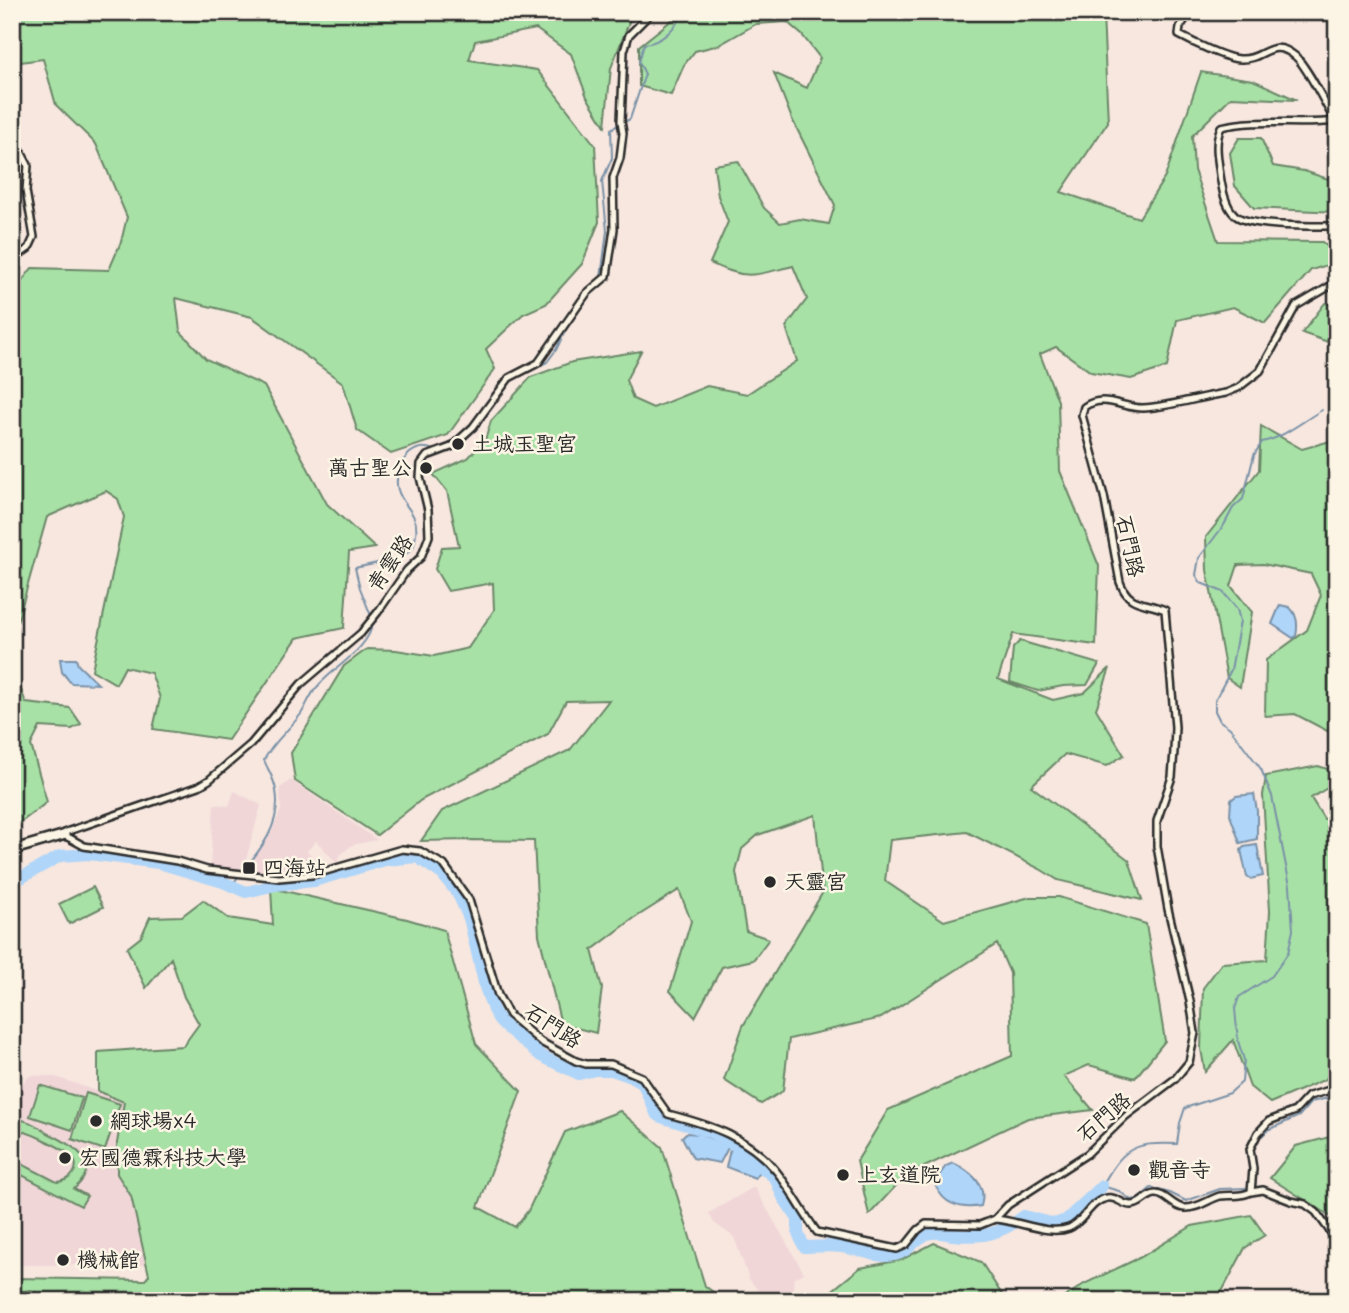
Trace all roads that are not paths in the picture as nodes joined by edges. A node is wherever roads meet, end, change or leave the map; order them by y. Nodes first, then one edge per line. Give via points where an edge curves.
1 (652, 12) edge
2 (1191, 12) edge
3 (1336, 121) edge
4 (12, 142) edge
5 (1337, 226) edge
6 (12, 260) edge
7 (1337, 282) edge
8 (64, 835) junction
9 (12, 849) edge
10 (1337, 1088) edge
11 (1251, 1192) junction
12 (995, 1219) junction
13 (1337, 1241) edge

1 - 8 street, 青雲路 via 629,36 624,51 623,133 613,178 614,229 607,276 587,293 538,363 509,377 473,427 451,447 426,457 421,464 429,536 421,557 361,633 301,684 251,744 209,780
2 - 3 street via 1180,35 1228,57 1247,59 1274,47 1297,57
3 - 5 street via 1244,121 1221,127 1216,137 1221,182 1236,217
4 - 6 street via 28,165 26,191 34,236 29,248
7 - 12 street, 石門路 via 1296,306 1260,370 1238,388 1145,408 1104,399 1084,407 1082,415 1120,582 1130,600 1165,610 1175,727 1172,778 1157,821 1157,846 1195,1033 1189,1062 1175,1079 1126,1116 1087,1154 1008,1205
8 - 9 street, 青雲路
8 - 12 street, 石門路 via 84,846 207,870 279,878 312,875 402,849 420,850 444,865 469,900 498,995 509,1015 541,1042 576,1061 611,1065 642,1077 668,1114 713,1126 743,1142 778,1173 817,1232 897,1249 926,1224 980,1225
10 - 11 street via 1309,1096 1295,1111 1269,1121 1258,1133 1250,1149
11 - 12 street via 1185,1208 1159,1194 1136,1205 1105,1198 1069,1228
11 - 13 street via 1263,1190 1305,1204

